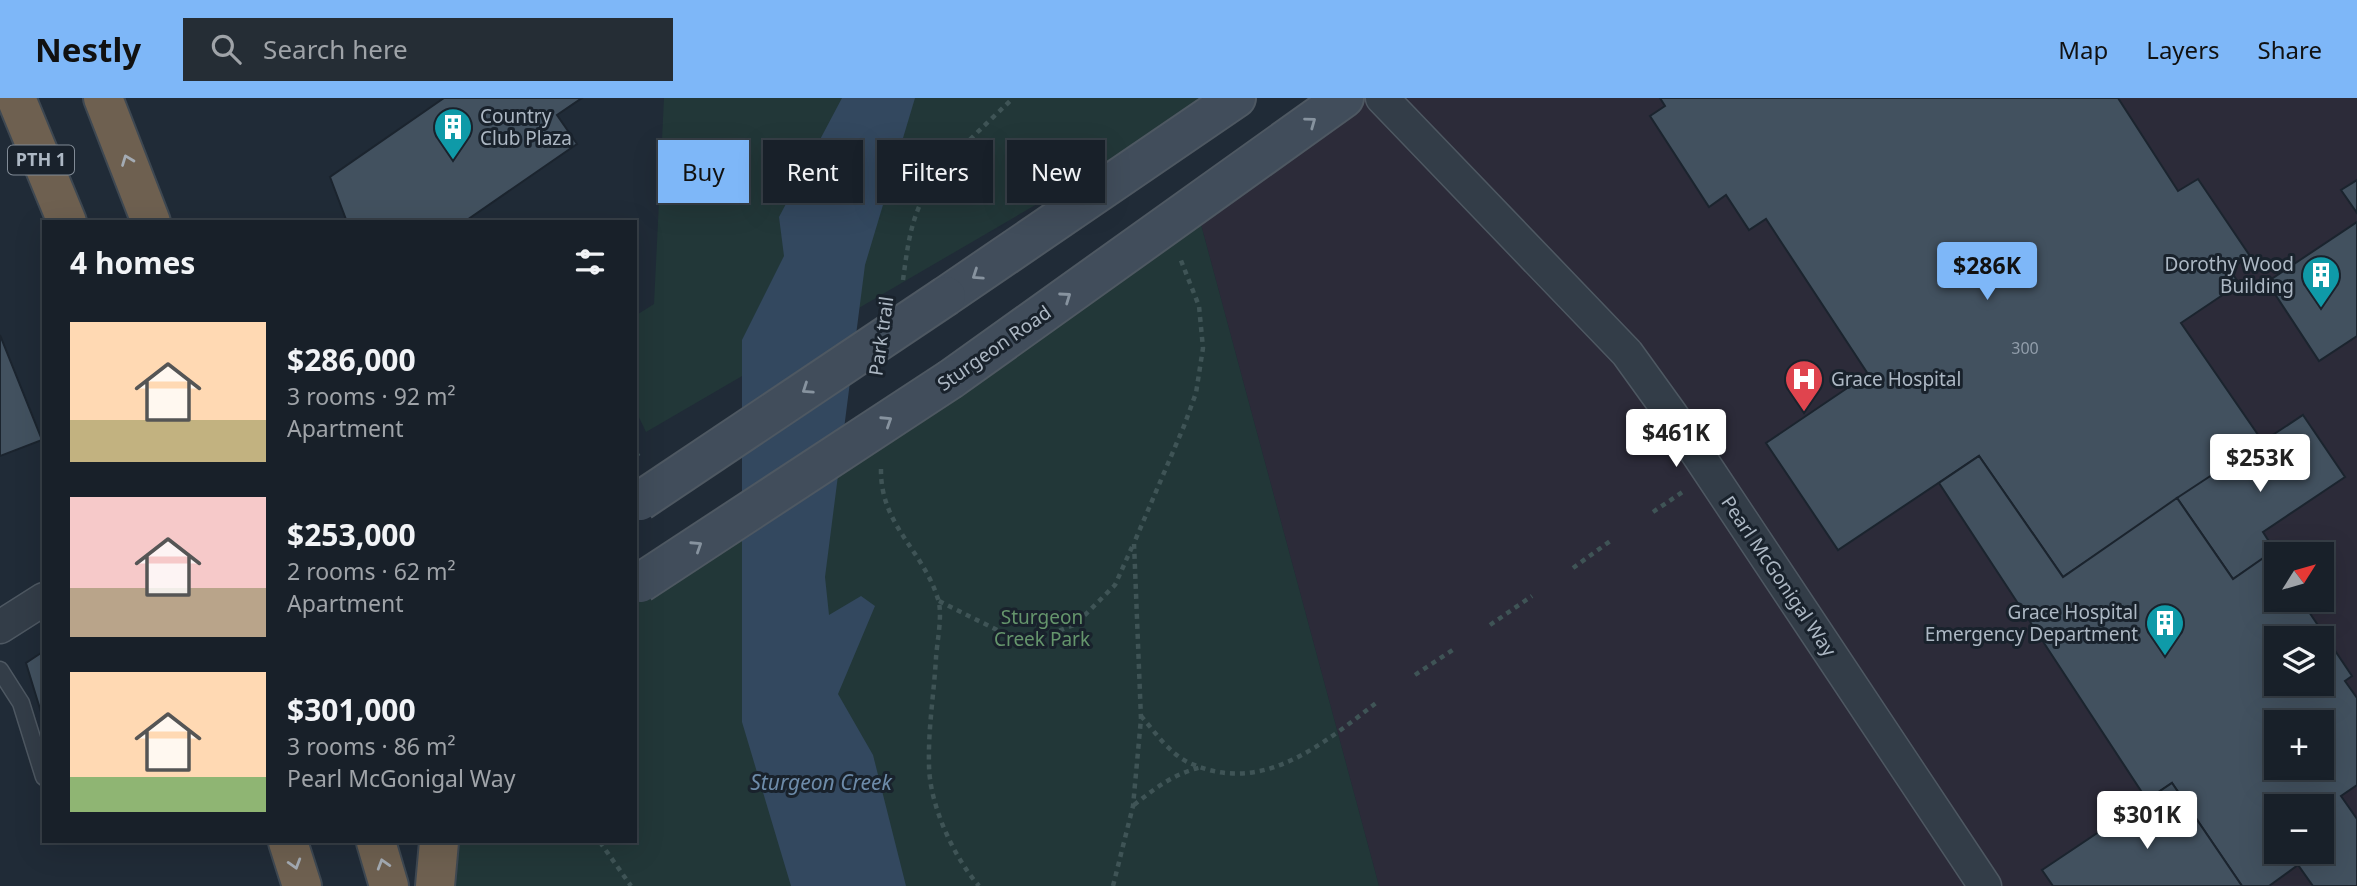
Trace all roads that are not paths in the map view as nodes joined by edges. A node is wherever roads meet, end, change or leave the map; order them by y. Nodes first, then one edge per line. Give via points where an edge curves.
1 (16, 98) edge
2 (103, 98) edge
3 (1236, 98) edge
4 (1345, 98) edge
5 (1382, 98) edge
6 (65, 220) edge
7 (149, 220) edge
8 (638, 503) edge
9 (638, 585) edge
10 (42, 600) edge
11 (0, 627) edge
12 (0, 670) edge
13 (42, 771) edge
14 (288, 843) edge
15 (376, 843) edge
16 (439, 843) edge
17 (302, 886) edge
18 (389, 886) edge
19 (435, 886) edge
20 (1985, 886) edge

1 - 6 highway, PTH 1
7 -> 2 highway
3 -> 8 main road, bridge
9 -> 4 main road, Sturgeon Road, bridge via 951,379
5 - 20 street, Pearl McGonigal Way via 1627,353
10 - 11 street
12 - 13 lane via 21,703
14 -> 17 highway
18 -> 15 highway
16 - 19 highway

